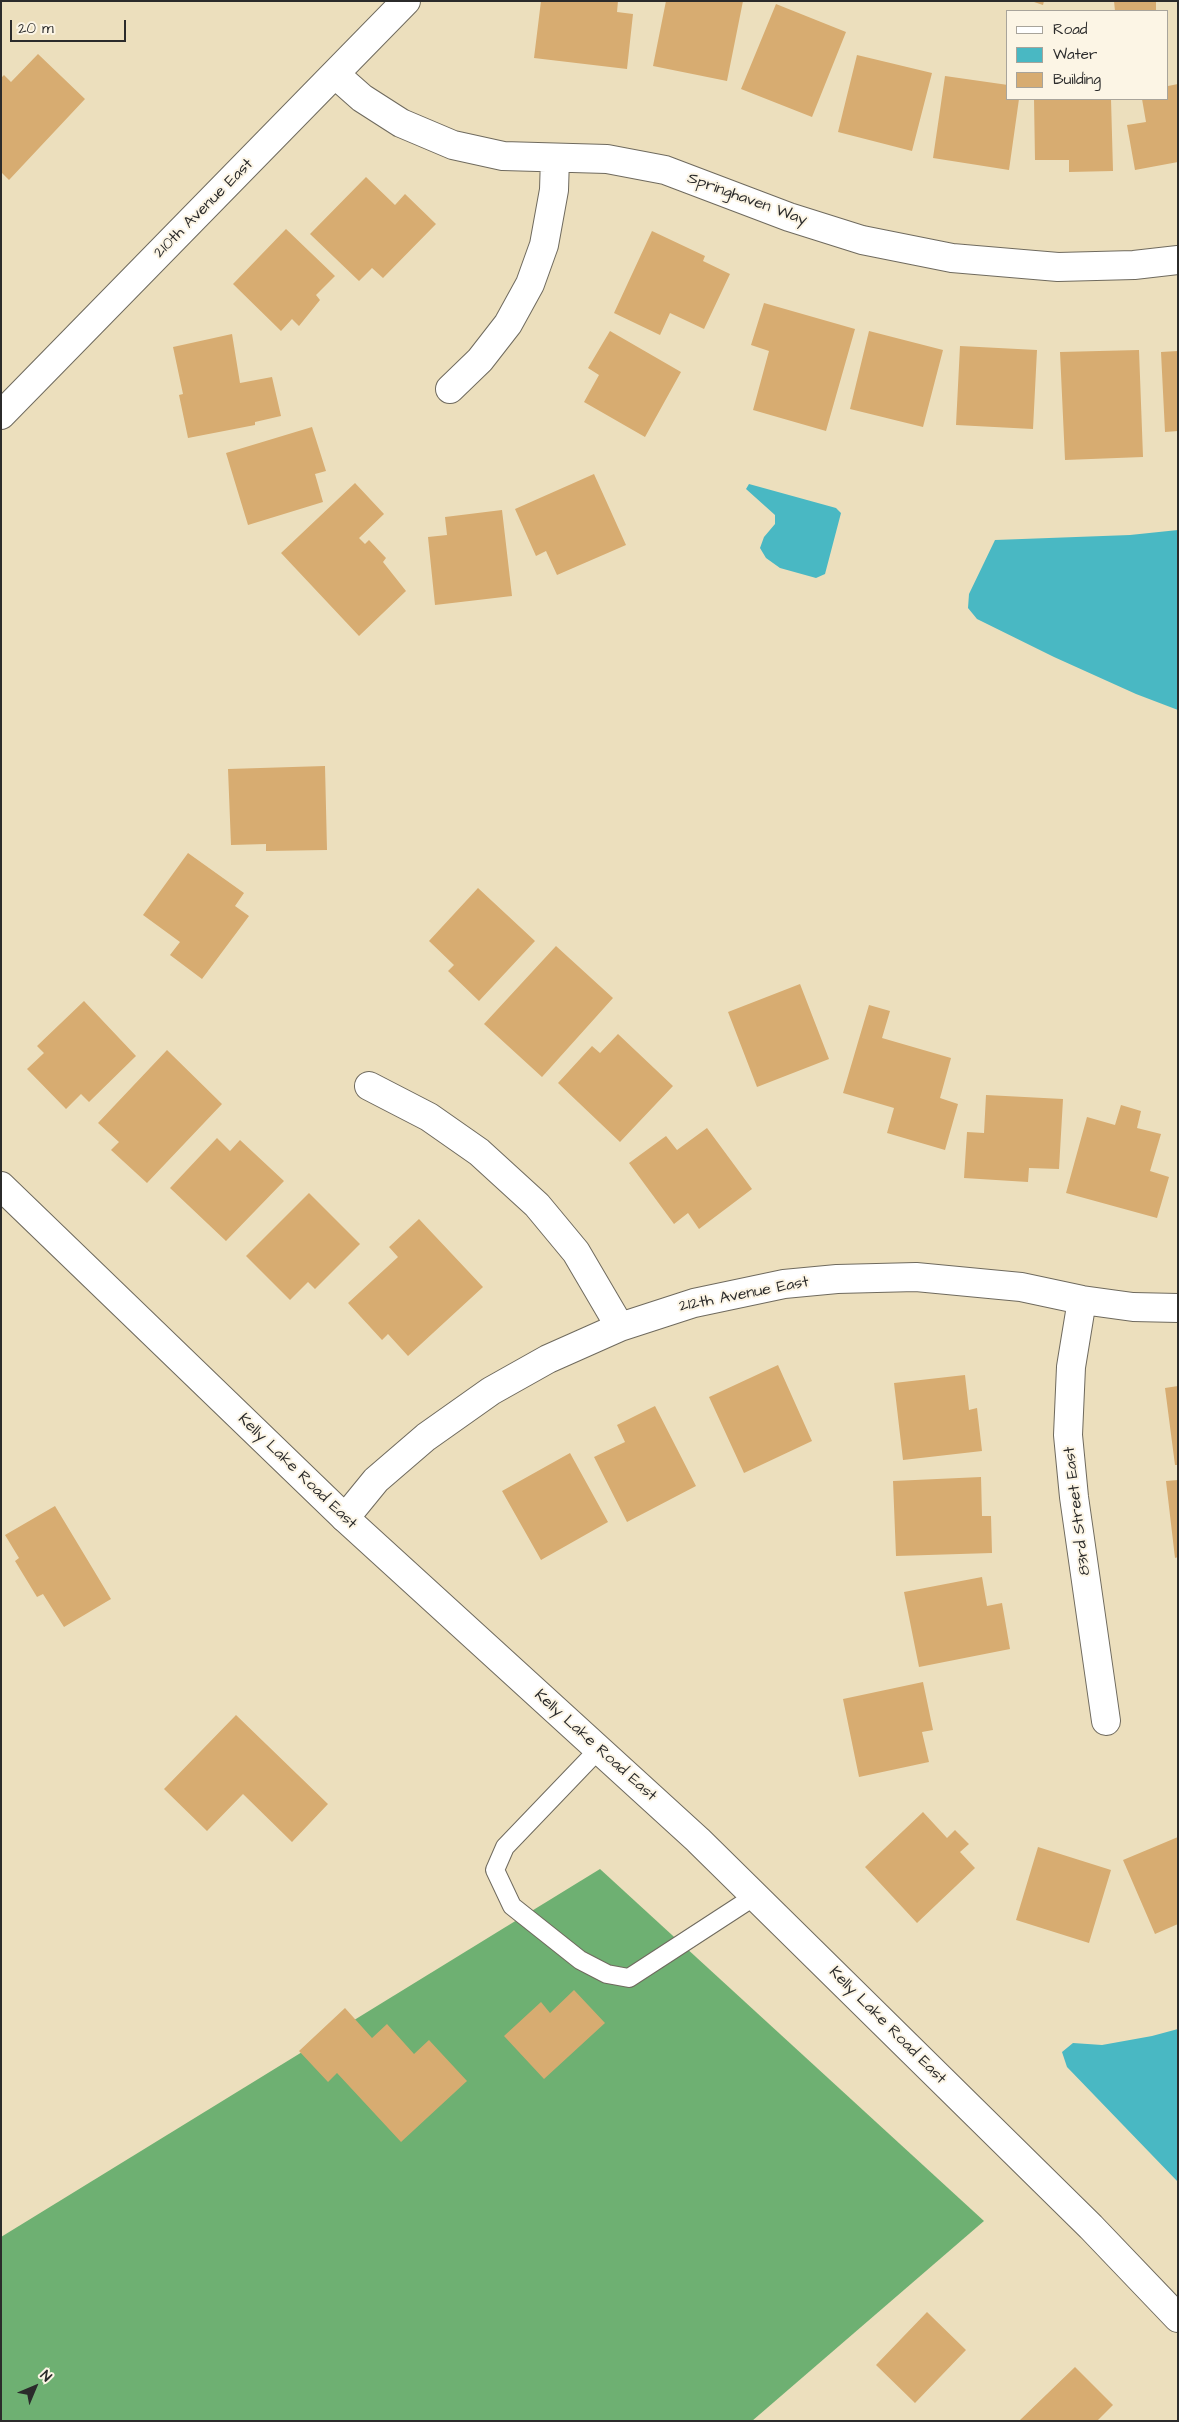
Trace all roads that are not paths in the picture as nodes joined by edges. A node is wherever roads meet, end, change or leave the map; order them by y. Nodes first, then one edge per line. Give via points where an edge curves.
1 (406, 1) edge
2 (336, 75) junction
3 (555, 158) junction
4 (1178, 260) edge
5 (450, 389) dead end
6 (1, 414) edge
7 (369, 1086) dead end
8 (1, 1186) edge
9 (1082, 1300) junction
10 (1178, 1308) edge
11 (620, 1327) junction
12 (345, 1518) junction
13 (1106, 1721) dead end
14 (598, 1750) junction
15 (755, 1896) junction
16 (1178, 2318) edge

1 - 2 street, 210th Avenue East
2 - 3 street, Springhaven Way via 362,98 401,123 453,145 503,156
2 - 6 street, 210th Avenue East
3 - 4 street, Springhaven Way via 607,159 665,170 853,237 952,258 1058,267
3 - 5 street via 554,190 544,245 530,284 508,324 480,360
7 - 11 street via 429,1117 480,1152 537,1205 576,1252
8 - 12 street, Kelly Lake Road East
9 - 10 street, 212th Avenue East via 1133,1307
9 - 11 street, 212th Avenue East via 1021,1287 916,1277 837,1279 784,1284 694,1303
9 - 13 street, 83rd Street East via 1071,1367 1068,1435
11 - 12 street, 212th Avenue East via 548,1359 491,1392 426,1437 376,1480
12 - 14 street, Kelly Lake Road East
14 - 15 street, Kelly Lake Road East
14 - 15 lane via 505,1847 495,1870 512,1906 580,1960 606,1974 629,1978
15 - 16 street, Kelly Lake Road East via 1091,2227

